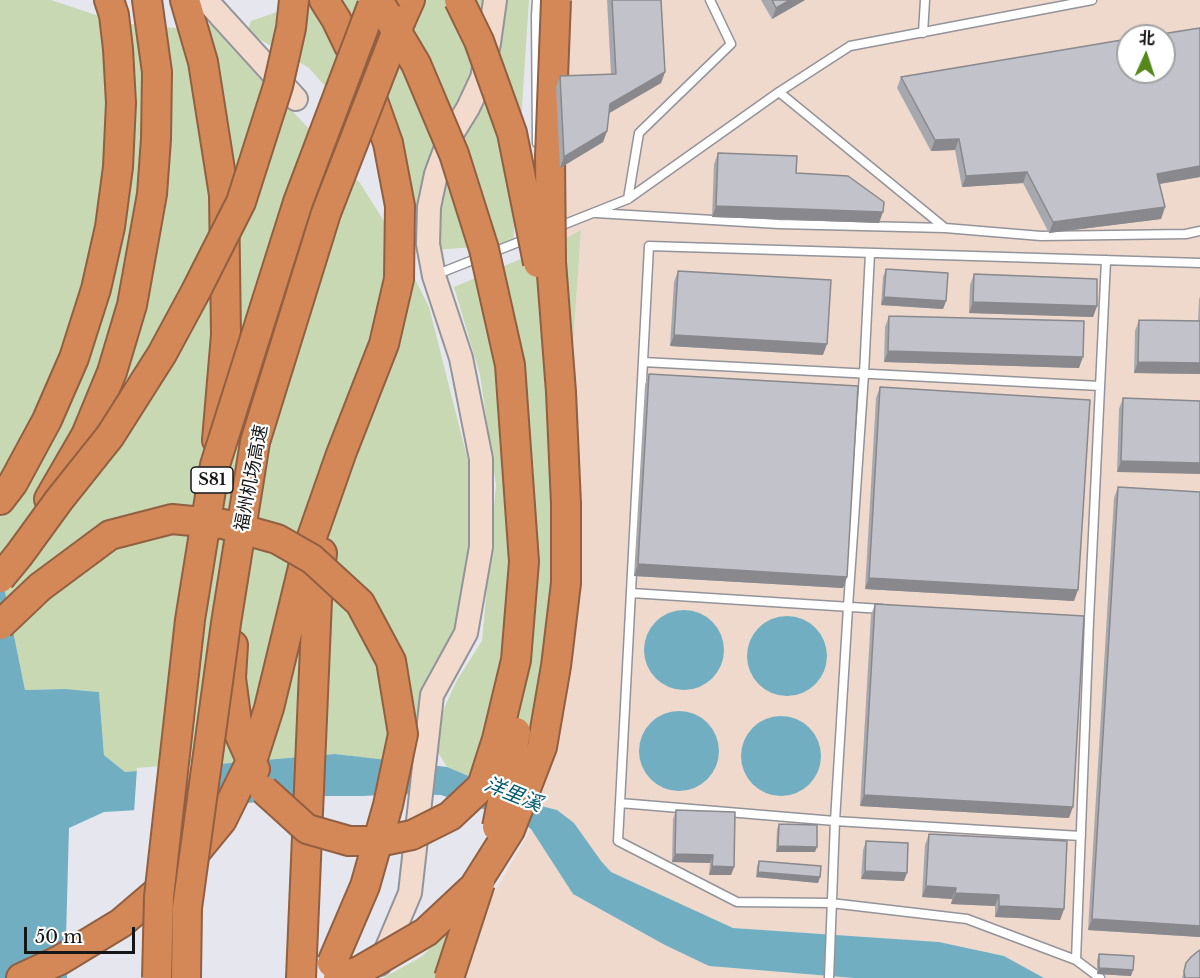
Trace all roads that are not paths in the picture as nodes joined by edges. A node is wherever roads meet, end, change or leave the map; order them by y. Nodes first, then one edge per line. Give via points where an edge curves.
1 (109, 0) edge
2 (147, 0) edge
3 (185, 0) edge
4 (206, 0) edge
5 (294, 0) edge
6 (324, 0) edge
7 (377, 0) edge
8 (400, 0) edge
9 (410, 0) edge
10 (459, 0) edge
11 (495, 0) edge
12 (537, 0) edge
13 (556, 0) edge
14 (710, 0) edge
15 (925, 0) edge
16 (1092, 0) edge
17 (923, 33) junction
18 (779, 92) junction
19 (296, 99) dead end
20 (537, 147) dead end
21 (628, 199) junction
22 (541, 204) dead end
23 (592, 213) junction
24 (945, 228) junction
25 (547, 231) junction
26 (1200, 231) edge
27 (870, 253) junction
28 (1106, 260) junction
29 (1200, 263) edge
30 (435, 276) junction
31 (643, 362) junction
32 (864, 374) junction
33 (1100, 386) junction
34 (561, 392) junction
35 (341, 454) junction
36 (215, 465) junction
37 (4, 495) edge
38 (236, 572) junction
39 (0, 573) edge
40 (0, 578) edge
41 (631, 593) junction
42 (848, 607) junction
43 (894, 609) edge
44 (1077, 619) edge
45 (1089, 620) junction
46 (0, 625) edge
47 (620, 802) junction
48 (835, 821) junction
49 (1081, 836) junction
50 (831, 903) junction
51 (1076, 960) junction
52 (332, 973) edge
53 (21, 978) edge
54 (157, 978) edge
55 (186, 978) edge
56 (301, 978) edge
57 (374, 978) edge
58 (449, 978) edge
59 (829, 978) edge
60 (1100, 978) edge

1 - 37 highway via 114,15 121,103 110,227 74,358 47,420
2 - 39 highway via 157,72 156,139 152,194 132,305 112,372 86,435 43,510
3 - 36 highway, bridge via 203,62 224,195 226,335
4 - 19 main road
5 - 40 highway, bridge via 278,86 241,202 196,291 110,436
6 - 35 highway via 366,81 388,143 400,206 399,279 384,344
7 - 36 highway, 福州机场高速 / S81, bridge via 298,202
7 - 38 highway, bridge via 416,64 454,154 484,249 510,365 524,562 516,660 482,786 450,816 412,835 383,841 349,841 307,829 264,790 238,731 231,678
8 - 58 highway, bridge via 456,110 489,206 529,390 537,472 538,565 532,652 494,840
9 - 38 highway, 福州机场高速 / S81, bridge via 326,213 255,442
10 - 34 highway, bridge via 479,40 512,132
11 - 30 main road via 482,78 449,139 436,174 429,207 428,244
12 - 20 lane
13 - 34 highway, bridge via 550,156 551,262
14 - 21 lane via 731,44 639,133
15 - 17 lane
16 - 17 lane
17 - 18 lane via 850,46
18 - 21 lane
18 - 24 lane
21 - 23 lane
22 - 25 lane
23 - 24 lane via 779,224
23 - 25 lane
24 - 26 lane via 1041,236
25 - 30 lane
27 - 28 lane
27 - 31 lane via 649,246
27 - 32 lane
28 - 29 lane
28 - 33 lane
30 - 57 main road via 461,358 481,459 481,547 466,633 432,695 410,893
31 - 32 lane
31 - 41 lane
32 - 33 lane
32 - 42 lane
33 - 45 lane
34 - 52 highway, bridge via 566,583 542,747 510,830 474,887 426,932 359,971
35 - 53 highway, bridge via 307,551 254,755 222,820 176,876 121,923 60,960
35 - 56 highway via 325,527 317,600
36 - 54 highway, 福州机场高速 / S81, bridge via 190,620 159,897
38 - 55 highway, 福州机场高速 / S81, bridge via 187,908
41 - 42 lane
41 - 47 lane
42 - 43 lane
42 - 48 lane
44 - 45 lane
45 - 49 lane
46 - 52 highway, bridge via 40,586 110,535 172,519 223,524 277,539 312,559 360,603 392,661 403,734 365,886
47 - 48 lane
47 - 50 lane via 618,841 737,902
48 - 49 lane
48 - 50 lane
49 - 51 lane
50 - 51 lane via 968,919
50 - 59 lane
51 - 60 lane

